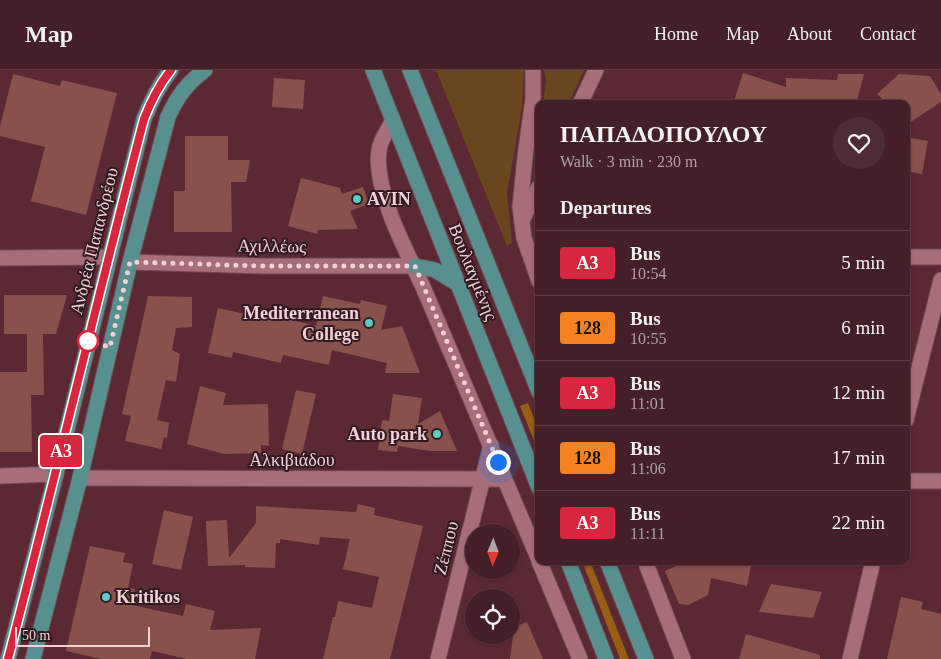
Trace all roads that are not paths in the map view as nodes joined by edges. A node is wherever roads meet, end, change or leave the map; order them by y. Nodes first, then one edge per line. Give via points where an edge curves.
1 (171, 70) edge
2 (205, 70) edge
3 (373, 70) edge
4 (410, 70) edge
5 (533, 70) edge
6 (596, 70) edge
7 (582, 100) edge
8 (393, 120) junction
9 (535, 195) edge
10 (522, 222) junction
11 (534, 252) edge
12 (108, 257) junction
13 (910, 257) edge
14 (941, 257) edge
15 (0, 258) edge
16 (130, 262) junction
17 (415, 266) junction
18 (941, 280) edge
19 (458, 284) junction
20 (535, 382) edge
21 (910, 404) edge
22 (491, 445) junction
23 (56, 474) junction
24 (0, 476) edge
25 (80, 478) junction
26 (535, 478) edge
27 (482, 479) junction
28 (504, 479) junction
29 (910, 481) edge
30 (941, 481) edge
31 (535, 552) edge
32 (541, 565) edge
33 (570, 565) edge
34 (609, 565) edge
35 (647, 565) edge
36 (872, 565) edge
37 (8, 659) edge
38 (33, 659) edge
39 (438, 659) edge
40 (580, 659) edge
41 (606, 659) edge
42 (646, 659) edge
43 (683, 659) edge
44 (850, 659) edge

1 - 12 main road, Ανδρέα Παπανδρέου via 160,83 144,119
2 - 16 main road via 185,86 168,117
3 - 8 main road, Βουλιαγμένης
4 - 20 main road, Βουλιαγμένης
5 - 10 street via 533,99 521,192
6 - 7 street
8 - 17 street via 378,146 382,189 390,216
8 - 19 main road, Βουλιαγμένης
9 - 10 street
10 - 11 street via 524,238
12 - 15 street
12 - 23 main road, Ανδρέα Παπανδρέου
13 - 14 street
16 - 17 street, Αχιλλέως
16 - 25 main road
17 - 19 main road via 435,270
17 - 22 street
18 - 21 street
19 - 26 main road, Βουλιαγμένης
22 - 27 street, Ζέππου
22 - 28 street
23 - 24 street
23 - 37 main road, Ανδρέα Παπανδρέου
25 - 27 street, Αλκιβιάδου
25 - 38 main road
27 - 28 street, Αλκιβιάδου
27 - 39 street, Ζέππου
28 - 31 street
29 - 30 street
32 - 40 street
33 - 41 main road
34 - 42 main road
35 - 43 street
36 - 44 street

